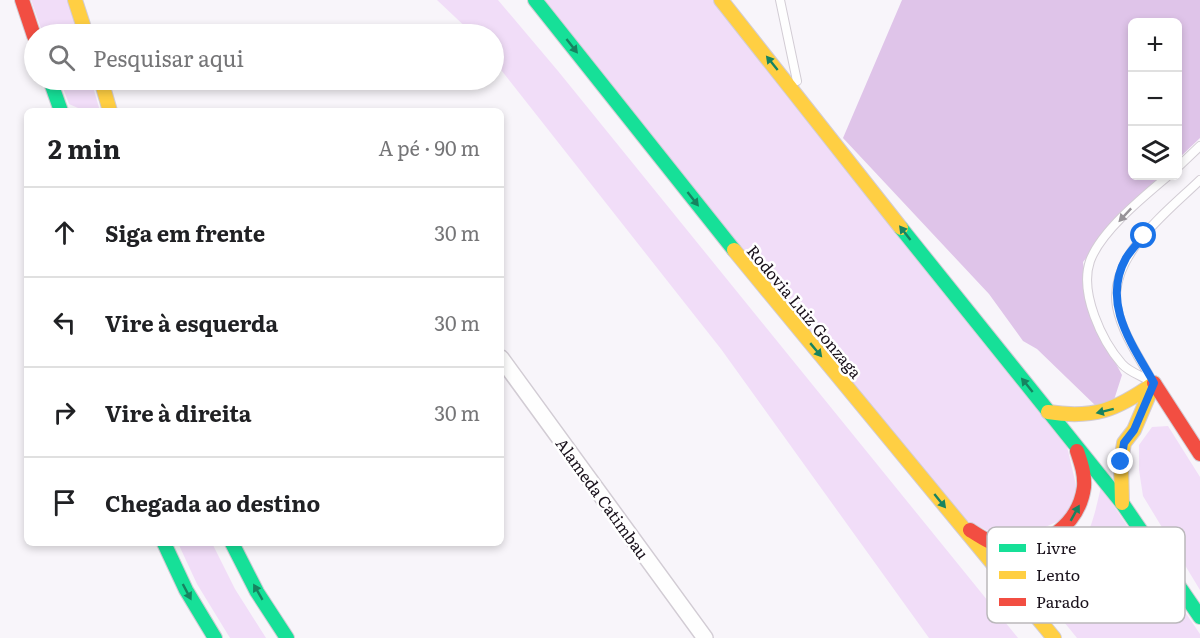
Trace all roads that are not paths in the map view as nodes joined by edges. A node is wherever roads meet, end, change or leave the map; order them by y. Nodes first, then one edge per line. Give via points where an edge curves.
1 (22, 0) edge
2 (75, 0) edge
3 (536, 0) edge
4 (721, 0) edge
5 (780, 0) edge
6 (30, 24) edge
7 (83, 24) edge
8 (54, 90) edge
9 (104, 90) edge
10 (801, 100) junction
11 (60, 108) edge
12 (109, 108) edge
13 (1200, 146) edge
14 (1182, 163) edge
15 (1164, 180) edge
16 (1200, 180) edge
17 (504, 362) edge
18 (1154, 383) junction
19 (1048, 412) junction
20 (1065, 431) junction
21 (1200, 454) edge
22 (1122, 503) junction
23 (954, 518) junction
24 (1065, 527) edge
25 (1138, 527) edge
26 (987, 540) edge
27 (165, 546) edge
28 (234, 546) edge
29 (987, 558) edge
30 (1185, 595) edge
31 (1200, 617) edge
32 (1042, 623) edge
33 (215, 638) edge
34 (287, 638) edge
35 (705, 638) edge
36 (1054, 638) edge

1 - 6 main road
2 - 7 main road
3 -> 23 main road, Rodovia Luiz Gonzaga via 749,269
10 -> 4 main road
5 - 10 lane
8 - 11 main road
9 - 12 main road
19 -> 10 main road
13 - 14 lane
15 -> 18 lane via 1100,243 1090,262 1088,282 1091,306 1109,346 1124,366
16 - 18 lane via 1126,258 1116,286 1117,308 1128,337
17 - 35 street, Alameda Catimbau
18 -> 19 main road via 1110,411 1068,416
18 - 21 main road
18 - 22 main road via 1134,430 1124,443
19 - 20 main road
20 - 22 main road
24 -> 20 main road via 1078,510 1085,477 1082,460
22 - 25 main road
23 -> 26 main road
23 - 29 main road, Rodovia Luiz Gonzaga
27 -> 33 main road
34 -> 28 main road
30 - 31 main road
32 - 36 main road, Rodovia Luiz Gonzaga

